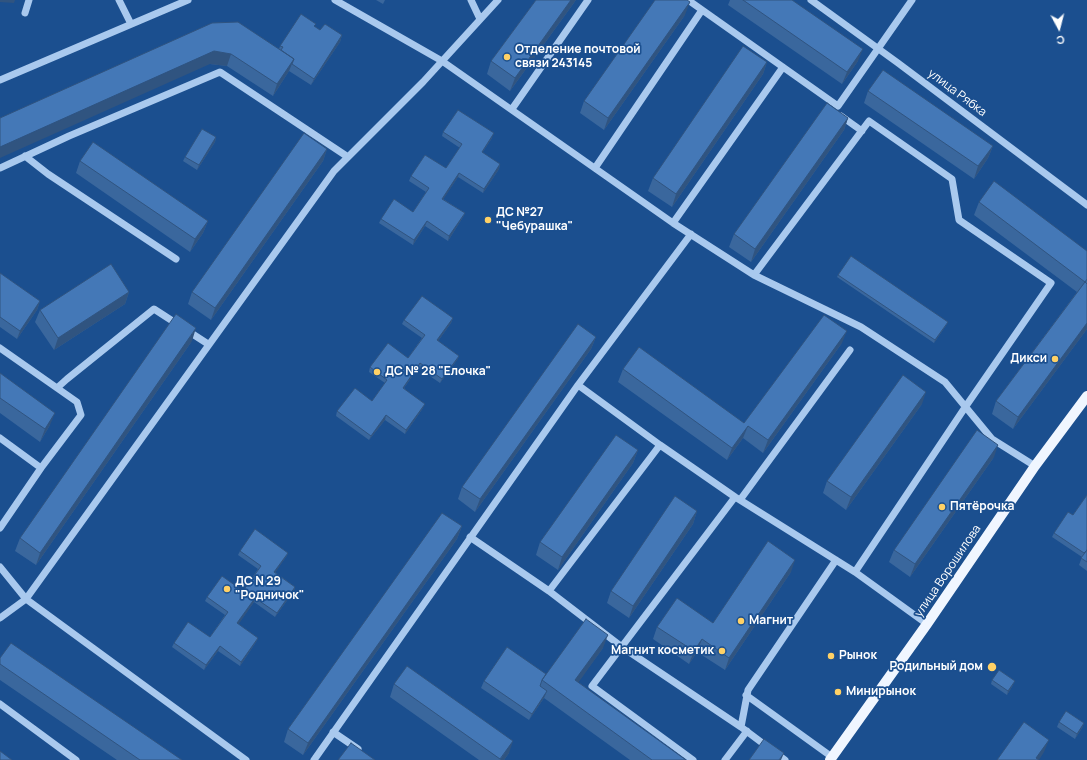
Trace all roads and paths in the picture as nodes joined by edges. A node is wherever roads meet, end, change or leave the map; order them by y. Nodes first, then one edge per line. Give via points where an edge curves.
1 (29, 0) edge
2 (119, 0) edge
3 (188, 0) edge
4 (335, 0) edge
5 (471, 0) edge
6 (498, 0) edge
7 (588, 0) edge
8 (688, 0) edge
9 (812, 0) edge
10 (912, 0) edge
11 (702, 10) junction
12 (25, 13) dead end
13 (480, 19) junction
14 (131, 24) junction
15 (878, 48) junction
16 (442, 61) junction
17 (783, 67) junction
18 (0, 80) edge
19 (838, 106) junction
20 (512, 109) junction
21 (862, 131) junction
22 (25, 156) junction
23 (348, 157) junction
24 (0, 168) edge
25 (596, 168) junction
26 (1087, 205) edge
27 (673, 223) junction
28 (691, 234) junction
29 (176, 259) dead end
30 (754, 275) junction
31 (208, 344) junction
32 (0, 348) edge
33 (850, 350) dead end
34 (578, 385) junction
35 (57, 388) junction
36 (1087, 396) edge
37 (966, 406) junction
38 (0, 438) edge
39 (660, 446) junction
40 (1035, 466) junction
41 (41, 468) junction
42 (737, 499) junction
43 (0, 528) edge
44 (470, 537) junction
45 (836, 560) junction
46 (0, 567) edge
47 (855, 572) junction
48 (550, 591) junction
49 (26, 599) junction
50 (0, 618) edge
51 (927, 624) junction
52 (622, 647) junction
53 (746, 695) junction
54 (0, 704) edge
55 (744, 729) junction
56 (332, 732) junction
57 (363, 752) edge
58 (831, 758) edge
59 (76, 760) edge
60 (246, 760) edge
61 (314, 760) edge
62 (693, 760) edge
63 (725, 760) edge
64 (786, 760) edge

1 - 12 street
2 - 14 street
3 - 14 street
4 - 16 street
5 - 13 street
6 - 13 street
7 - 20 street
8 - 11 street
9 - 15 street, улица Рябка
10 - 15 street
11 - 17 street
11 - 25 street
13 - 16 street
14 - 18 street
15 - 19 street
15 - 26 street, улица Рябка
16 - 20 street
16 - 23 street
17 - 19 street
17 - 27 street
19 - 21 street via 836,112
20 - 25 street
21 - 30 street
21 - 37 street via 869,121 952,179 959,220 1051,283
22 - 23 street via 220,72
22 - 24 street
22 - 29 street
23 - 31 street via 334,171
25 - 27 street
27 - 28 street
28 - 30 street
28 - 34 street
30 - 37 street via 861,327 946,382
31 - 35 street via 154,308
31 - 49 street
32 - 35 street
33 - 42 street
34 - 39 street
34 - 44 street
35 - 41 street via 76,402 81,415
36 - 40 main road, улица Ворошилова
37 - 40 street via 992,439
37 - 47 street
38 - 41 street
39 - 42 street
39 - 48 street
40 - 51 main road, улица Ворошилова
41 - 43 street
42 - 45 street
42 - 52 street
44 - 48 street
44 - 56 street
45 - 47 street
45 - 53 street
46 - 49 street
47 - 51 street
48 - 52 street
49 - 50 street
49 - 60 street
51 - 58 main road, улица Ворошилова
52 - 55 street
52 - 62 street via 592,686
53 - 55 street
53 - 58 street
54 - 59 street
55 - 63 street
55 - 64 street
56 - 57 street
56 - 61 street

